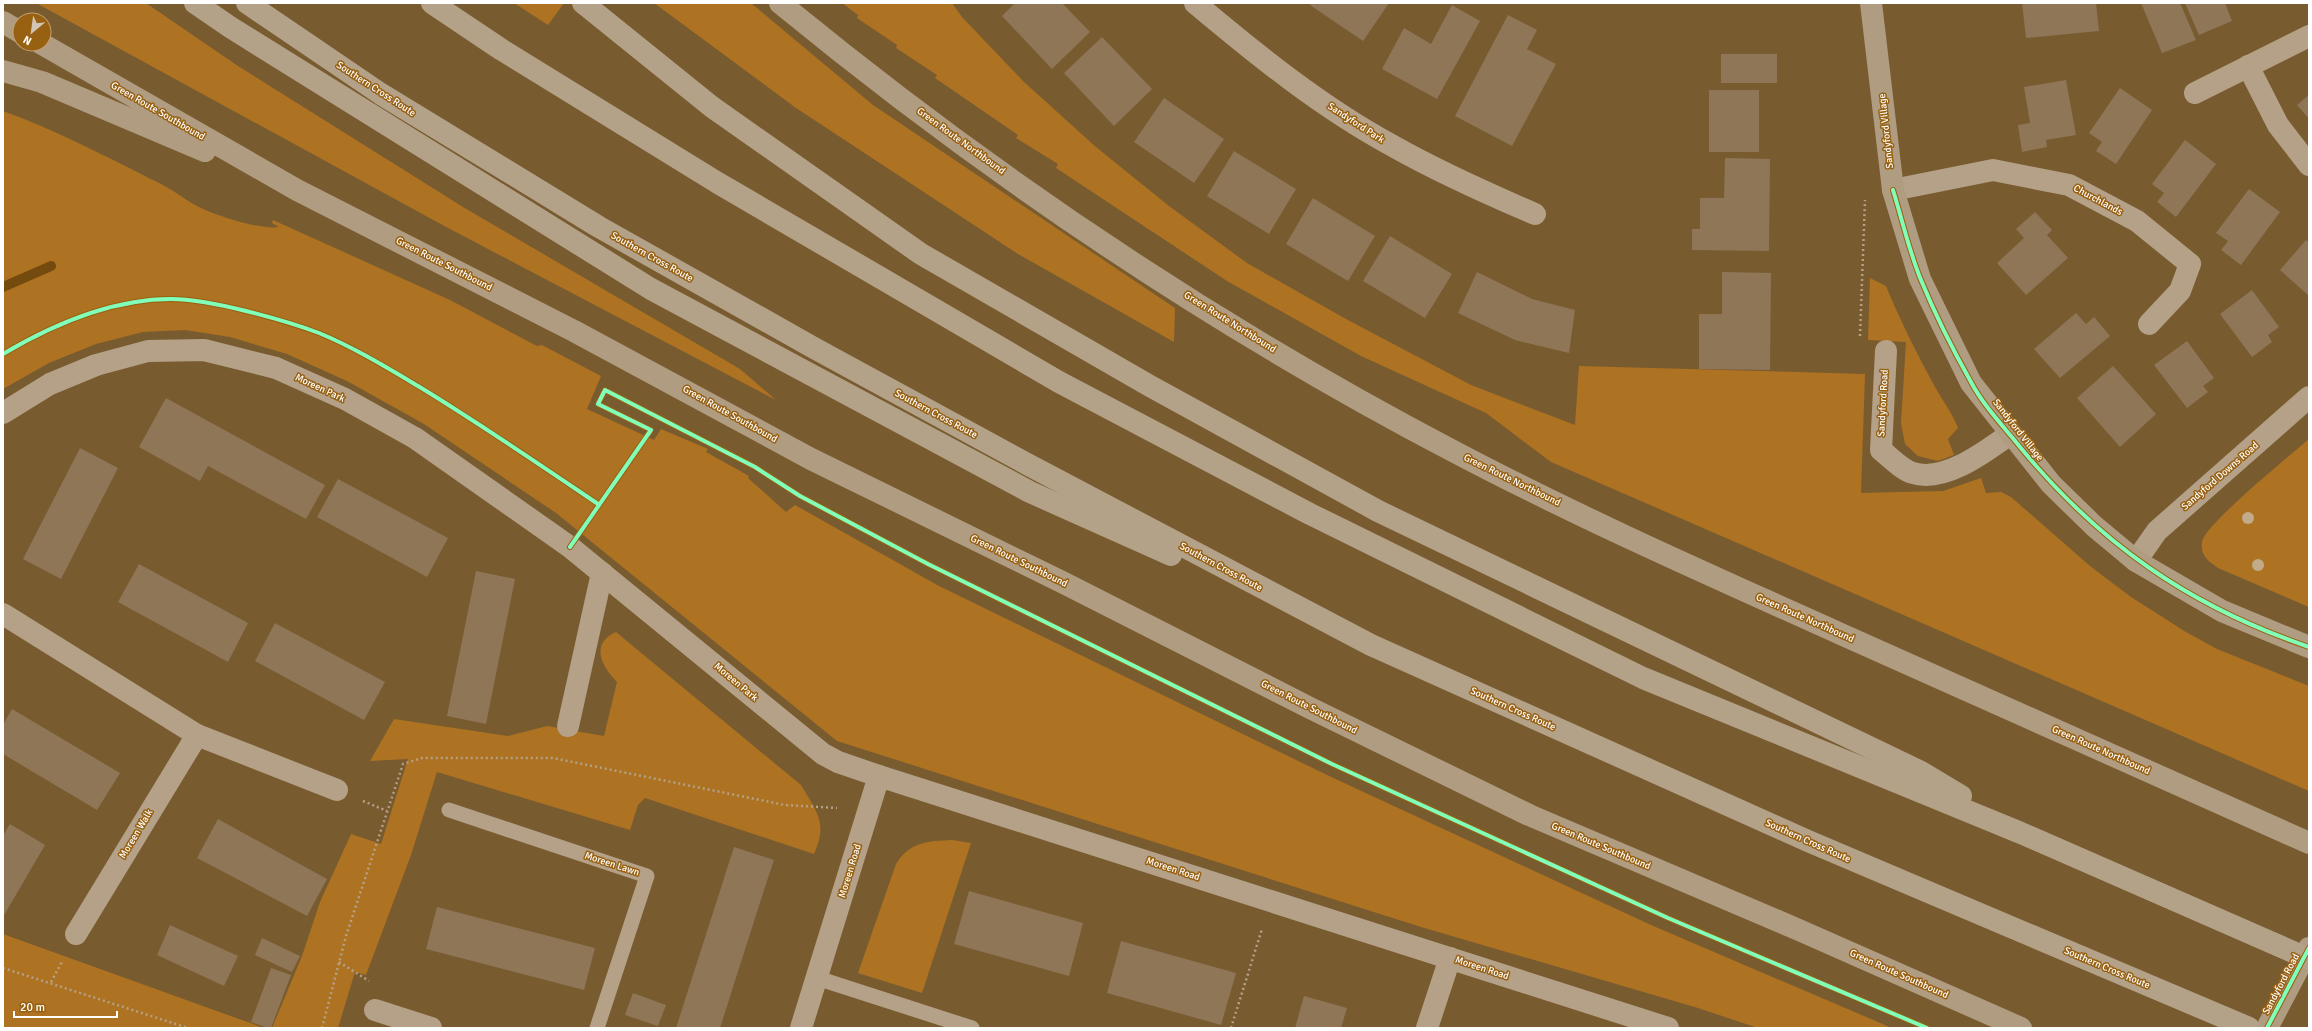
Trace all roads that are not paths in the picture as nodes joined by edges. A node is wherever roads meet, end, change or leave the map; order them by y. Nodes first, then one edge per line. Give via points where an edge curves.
1 (195, 3) edge
2 (246, 3) edge
3 (432, 3) edge
4 (583, 3) edge
5 (780, 3) edge
6 (1194, 3) edge
7 (1871, 3) edge
8 (3, 22) edge
9 (12, 27) edge
10 (2309, 36) edge
11 (52, 50) edge
12 (2248, 66) junction
13 (3, 71) edge
14 (2195, 93) dead end
15 (2309, 165) edge
16 (296, 190) junction
17 (1893, 190) junction
18 (1535, 214) dead end
19 (2149, 324) dead end
20 (1886, 351) road end
21 (2309, 397) edge
22 (3, 413) edge
23 (2010, 434) junction
24 (2136, 560) junction
25 (602, 573) junction
26 (3, 614) edge
27 (1370, 645) junction
28 (2309, 647) edge
29 (568, 726) dead end
30 (197, 735) junction
31 (879, 776) junction
32 (337, 790) dead end
33 (449, 810) dead end
34 (2021, 833) junction
35 (2309, 843) edge
36 (76, 934) dead end
37 (2309, 948) edge
38 (1450, 958) junction
39 (2309, 959) edge
40 (817, 978) junction
41 (375, 1010) dead end
42 (431, 1028) edge
43 (597, 1028) edge
44 (801, 1028) edge
45 (972, 1028) edge
46 (1427, 1028) edge
47 (1668, 1028) edge
48 (2021, 1028) edge
49 (2249, 1028) edge
50 (2267, 1028) edge

1 - 27 highway via 651,289 1030,492
2 - 27 highway, Southern Cross Route via 381,94 599,227 999,449
3 - 34 highway via 502,50 718,183 1052,378 1310,514 1643,678
4 - 34 highway via 712,107 922,254 1150,386 1378,511 1921,772
5 - 35 main road, Green Route Northbound via 959,142 1072,220 1245,332 1452,451 1708,575
6 - 18 street, Sandyford Park via 1256,54 1379,138 1450,177
7 - 17 main road, Sandyford Village
8 - 9 main road
10 - 12 street
11 - 16 main road, Green Route Southbound
12 - 14 street
12 - 15 street via 2278,125
13 - 16 main road via 42,82
16 - 48 main road, Green Route Southbound via 574,331 811,459 1522,812
17 - 19 street, Churchlands via 1993,170 2069,185 2136,221 2190,264 2180,291
17 - 23 main road, Sandyford Village via 1920,280 1971,383
20 - 23 street, Sandyford Road via 1881,450 1912,473 1932,475 1973,461
21 - 24 street, Sandyford Downs Road via 2156,532
22 - 25 street, Moreen Park via 50,384 96,365 148,351 204,350 276,368 345,399 415,438 570,547
23 - 24 main road, Sandyford Village via 2051,484 2094,526
24 - 28 main road, Sandyford Village via 2222,611
25 - 29 street
25 - 31 street, Moreen Park via 823,754
26 - 30 street
27 - 49 highway, Southern Cross Route via 1808,841
30 - 32 street
30 - 36 street, Moreen Walk
31 - 38 street, Moreen Road
31 - 40 street, Moreen Road
33 - 43 lane, Moreen Lawn via 647,876
34 - 39 highway
37 - 50 main road, Sandyford Road
38 - 46 street
38 - 47 street, Moreen Road
40 - 44 street, Moreen Road
40 - 45 lane
41 - 42 street

